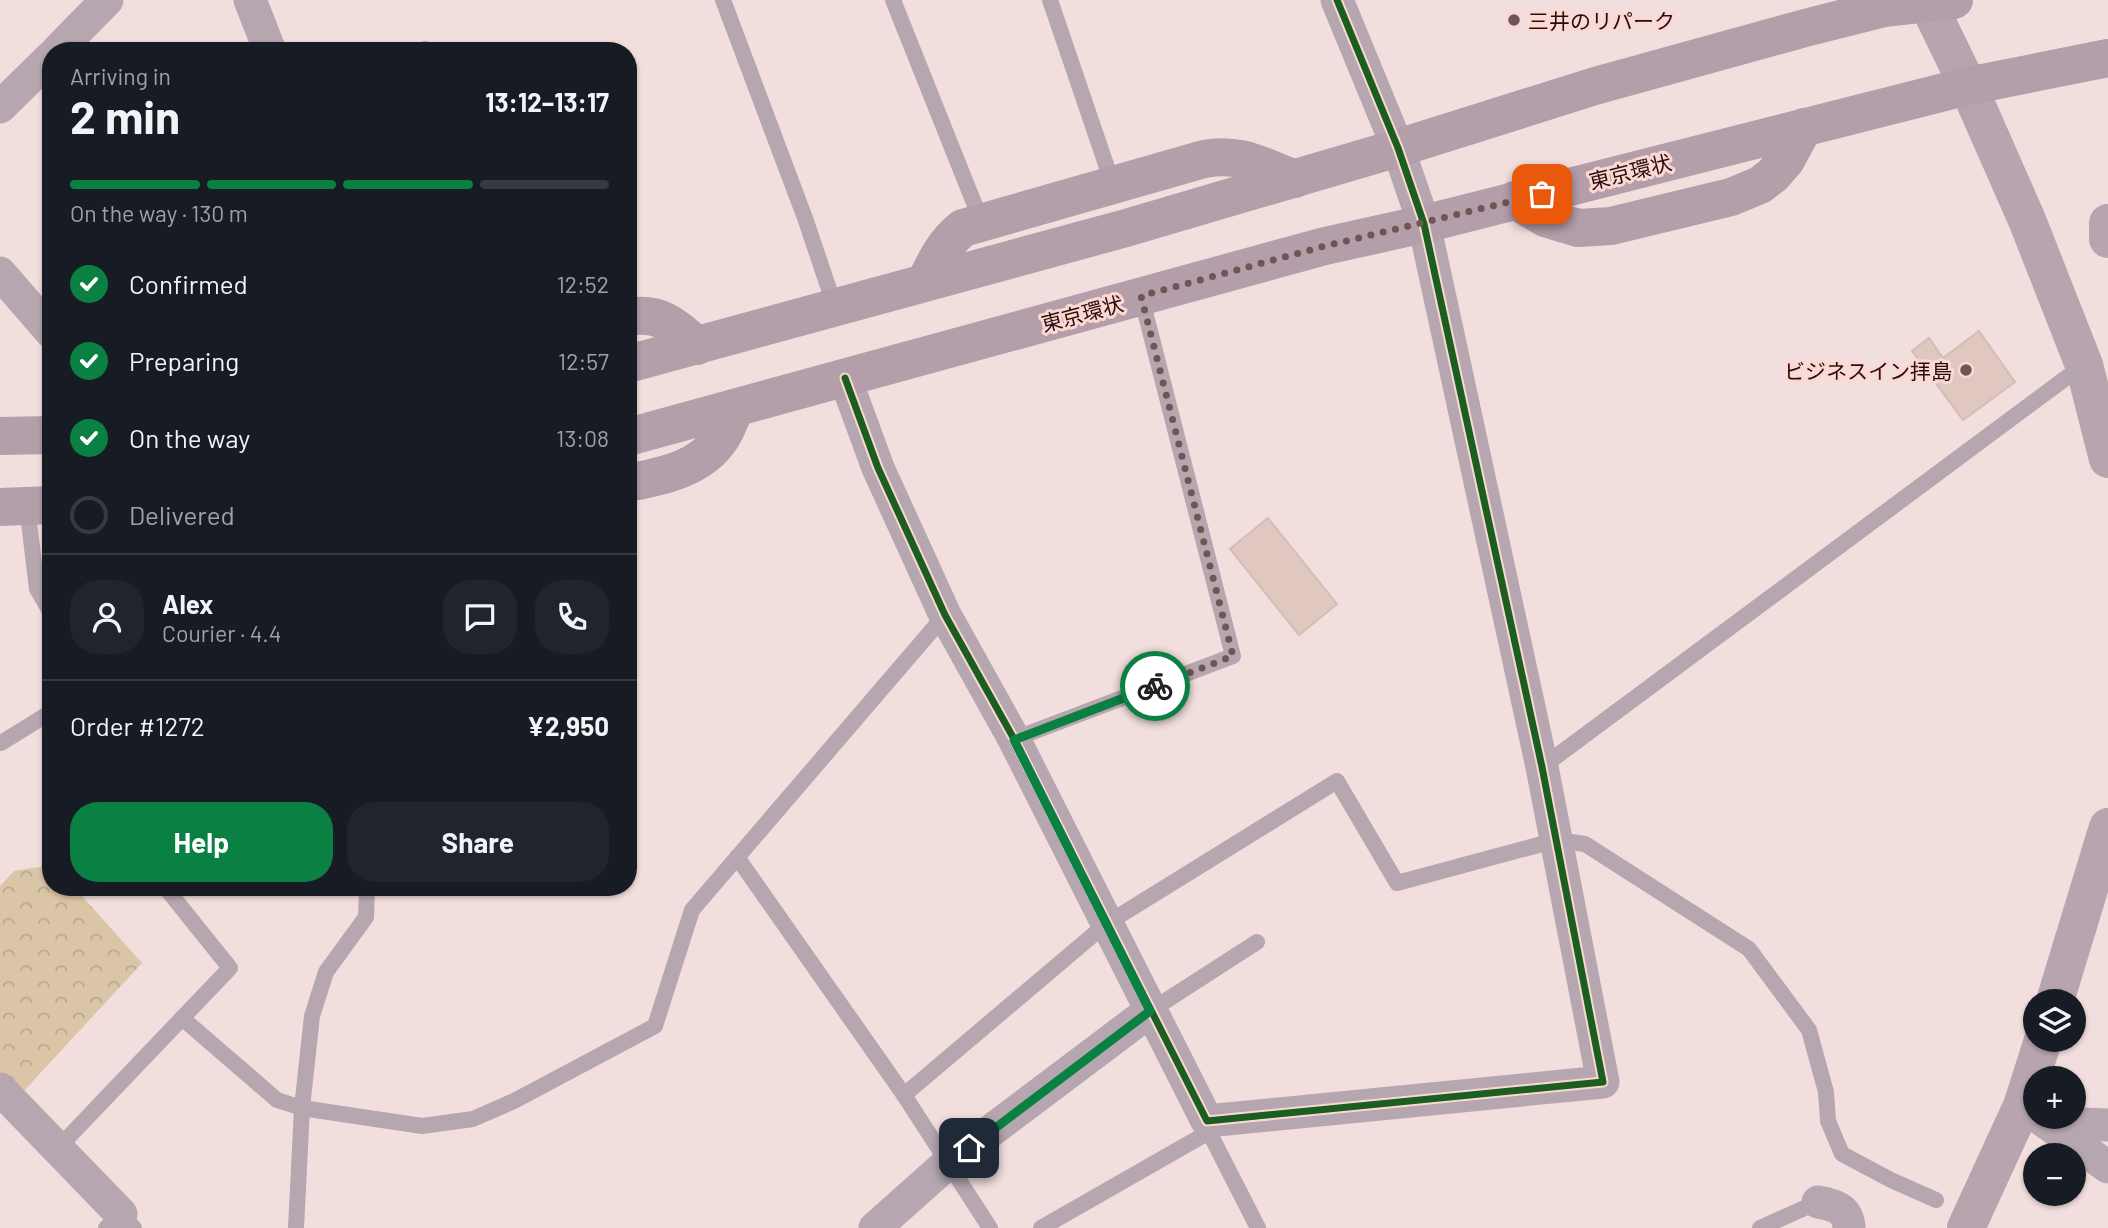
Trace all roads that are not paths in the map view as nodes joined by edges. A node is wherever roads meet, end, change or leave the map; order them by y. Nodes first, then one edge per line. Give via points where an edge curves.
1 (107, 0) edge
2 (250, 0) edge
3 (723, 0) edge
4 (893, 0) edge
5 (1050, 0) edge
6 (1337, 0) edge
7 (1941, 2) edge
8 (66, 42) edge
9 (266, 42) edge
10 (2108, 58) edge
11 (42, 66) edge
12 (1968, 86) junction
13 (0, 107) edge
14 (1398, 148) junction
15 (1295, 179) junction
16 (1113, 185) junction
17 (982, 222) junction
18 (1424, 223) junction
19 (2108, 223) edge
20 (2108, 239) edge
21 (0, 273) edge
22 (926, 281) junction
23 (1141, 296) junction
24 (835, 307) junction
25 (637, 317) edge
26 (42, 322) edge
27 (697, 346) junction
28 (637, 362) edge
29 (2084, 365) junction
30 (845, 378) junction
31 (736, 408) junction
32 (42, 435) edge
33 (637, 435) edge
34 (0, 436) edge
35 (2108, 459) edge
36 (637, 480) edge
37 (26, 506) edge
38 (42, 598) edge
39 (945, 615) junction
40 (42, 718) edge
41 (1014, 740) junction
42 (1, 743) edge
43 (1542, 767) junction
44 (2108, 827) edge
45 (1558, 840) junction
46 (737, 858) junction
47 (172, 896) edge
48 (367, 896) edge
49 (1106, 924) junction
50 (1257, 942) dead end
51 (2059, 989) edge
52 (1150, 1011) junction
53 (182, 1018) junction
54 (0, 1089) edge
55 (904, 1095) junction
56 (302, 1108) junction
57 (2086, 1124) edge
58 (2108, 1125) edge
59 (1208, 1126) junction
60 (2023, 1128) edge
61 (2055, 1129) edge
62 (59, 1147) junction
63 (948, 1163) junction
64 (2108, 1167) edge
65 (1936, 1200) dead end
66 (1818, 1202) joint
67 (121, 1223) edge
68 (296, 1228) edge
69 (875, 1228) edge
70 (990, 1228) edge
71 (1041, 1228) edge
72 (1258, 1228) edge
73 (1760, 1228) edge
74 (1849, 1228) edge
75 (1966, 1228) edge

1 - 8 street
2 - 9 street
3 - 24 lane
4 - 17 lane
5 - 16 lane
6 - 14 street
7 - 12 street
7 - 14 highway via 1884,9 1805,28 1595,86
10 - 12 highway
11 - 13 street
12 - 18 highway, 東京環状 via 1804,127 1773,175 1731,197 1611,226 1578,228 1545,218 1515,200
12 - 29 street
14 - 15 highway
14 - 18 street
15 - 16 highway via 1223,155
15 - 22 highway
16 - 17 highway
17 - 22 highway via 950,238
18 - 23 highway, 東京環状
18 - 43 street
19 - 20 street
21 - 26 street
22 - 24 highway
23 - 30 highway, 東京環状
23 - 41 lane via 1233,656
24 - 27 highway
25 - 27 highway via 665,320
27 - 28 highway
29 - 35 street
29 - 43 lane
30 - 31 highway, 東京環状
30 - 39 street via 878,468
31 - 33 highway, 東京環状
31 - 36 highway via 705,456 692,465
32 - 34 highway
37 - 38 lane
39 - 41 street
39 - 46 lane
40 - 42 lane
41 - 49 street
43 - 45 street
44 - 51 street
45 - 49 lane via 1397,883 1337,781
45 - 59 street via 1603,1082
45 - 65 lane via 1585,844 1749,949 1809,1030 1826,1092 1828,1121 1842,1154
46 - 55 lane
46 - 56 lane via 692,910 655,1026 473,1119 422,1126
47 - 53 lane via 230,968
48 - 56 lane via 366,917 326,972 312,1016
49 - 52 street
49 - 55 lane
50 - 52 lane
52 - 59 street
52 - 63 street
53 - 56 lane via 277,1100
53 - 62 lane
54 - 62 street
55 - 63 lane
56 - 68 lane
57 - 58 street
59 - 71 lane
59 - 72 lane
60 - 75 street
61 - 64 street
62 - 67 street
63 - 69 street
63 - 70 lane
66 - 73 lane
66 - 74 street via 1836,1206 1849,1220

